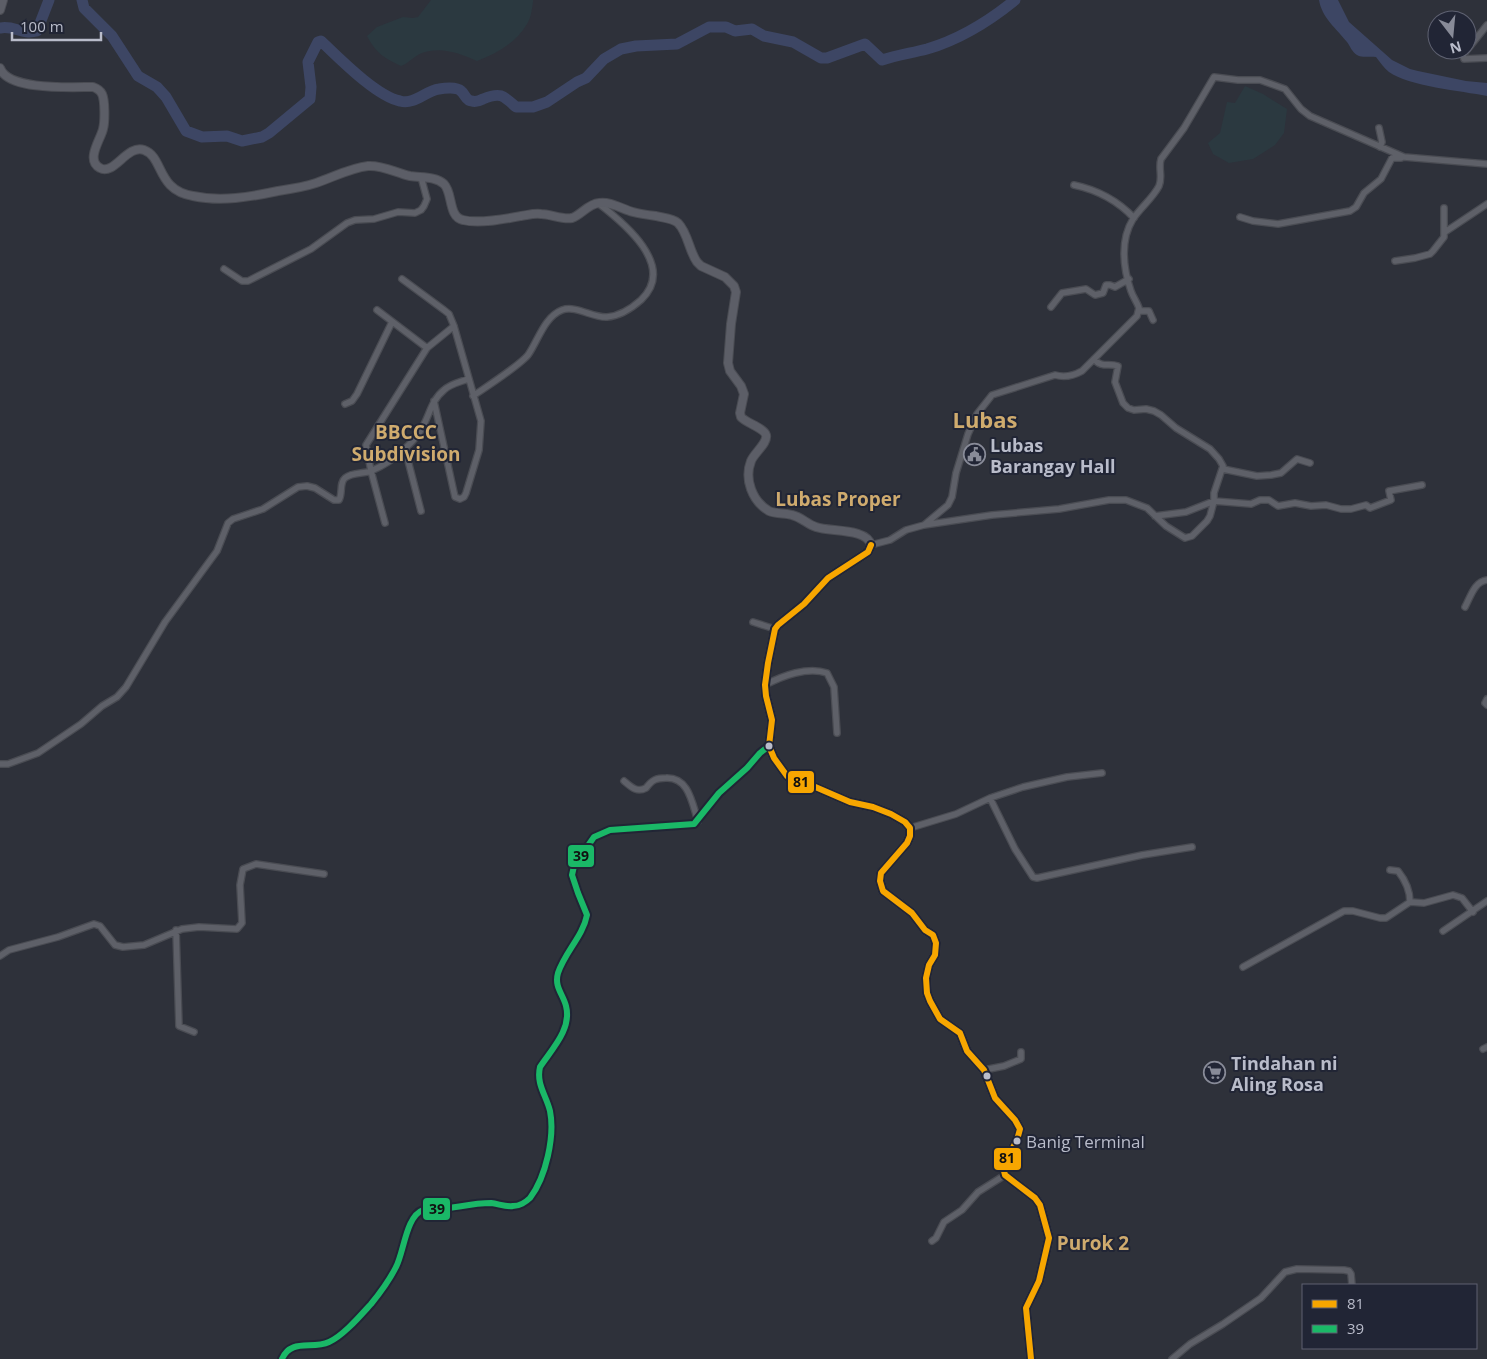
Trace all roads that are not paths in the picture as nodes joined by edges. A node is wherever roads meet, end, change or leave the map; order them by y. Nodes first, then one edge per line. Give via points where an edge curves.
1 (3, 0) edge
2 (0, 10) edge
3 (1487, 25) edge
4 (1477, 38) edge
5 (0, 68) edge
6 (1379, 128) dead end
7 (1380, 147) junction
8 (1404, 157) junction
9 (1487, 164) edge
10 (421, 177) junction
11 (1074, 184) dead end
12 (598, 203) junction
13 (1487, 204) edge
14 (1444, 208) dead end
15 (1240, 217) dead end
16 (1134, 218) junction
17 (1445, 232) junction
18 (1395, 261) dead end
19 (224, 269) dead end
20 (402, 279) dead end
21 (1128, 279) junction
22 (1051, 307) dead end
23 (377, 310) dead end
24 (1139, 311) junction
25 (1154, 320) dead end
26 (392, 322) junction
27 (454, 326) junction
28 (427, 348) junction
29 (1094, 359) junction
30 (468, 378) junction
31 (473, 396) junction
32 (434, 401) junction
33 (345, 404) dead end
34 (405, 449) junction
35 (1310, 463) dead end
36 (1223, 469) junction
37 (371, 471) junction
38 (1422, 485) dead end
39 (1214, 501) junction
40 (421, 511) dead end
41 (1156, 516) junction
42 (385, 523) dead end
43 (924, 525) junction
44 (872, 544) junction
45 (1487, 580) edge
46 (1465, 607) dead end
47 (753, 622) dead end
48 (775, 629) junction
49 (765, 685) junction
50 (837, 733) dead end
51 (769, 746) junction
52 (0, 764) edge
53 (1102, 773) dead end
54 (624, 781) dead end
55 (990, 798) junction
56 (698, 821) junction
57 (910, 828) junction
58 (1192, 847) dead end
59 (1390, 870) dead end
60 (324, 874) dead end
61 (1487, 901) edge
62 (1410, 902) junction
63 (1473, 912) junction
64 (176, 930) junction
65 (1443, 931) dead end
66 (0, 956) edge
67 (1243, 967) dead end
68 (194, 1032) dead end
69 (1021, 1052) dead end
70 (984, 1070) junction
71 (1005, 1175) junction
72 (932, 1241) dead end
73 (1352, 1284) edge
74 (282, 1359) edge
75 (1031, 1359) edge
76 (1172, 1359) edge

1 - 2 main road
3 - 4 street
5 - 10 main road via 12,79 30,85 98,89 104,100 104,127 94,154 96,164 100,168 111,168 129,153 146,150 171,187 182,194 209,198 259,196 314,184 342,172 370,166
6 - 7 street
7 - 8 street
7 - 16 street via 1310,116 1285,89 1260,80 1215,76 1161,159 1160,184
8 - 9 street
8 - 15 street via 1392,158 1382,179 1350,211 1278,224 1253,222
10 - 12 main road via 439,180 445,185 455,215 466,221 540,214 570,219
10 - 19 street via 427,199 421,210 347,223 311,249 248,281 242,281
11 - 16 street via 1105,194
12 - 31 street via 624,224 645,248 651,263 652,285 644,297 623,313 608,317 562,310 550,320 526,357
12 - 44 main road via 670,218 684,233 697,262 725,277 734,286 728,363 744,394 741,417 764,431 766,436 750,462 749,485 755,498 771,512 792,515 829,530 858,533
13 - 17 street
14 - 17 street
16 - 21 street via 1124,243
17 - 18 street via 1430,254
20 - 27 street via 449,314
21 - 22 street via 1115,287 1106,285 1103,292 1095,295 1086,289 1062,293
21 - 24 street
23 - 26 street
24 - 25 street via 1149,311
24 - 29 street
26 - 28 street
26 - 33 street via 357,394
27 - 28 street
27 - 30 street
28 - 37 street via 366,445
29 - 36 street via 1099,364 1118,366 1115,382 1128,408 1146,409 1161,415 1210,449
29 - 43 street via 1074,375 1055,375 992,395 977,414 968,434 948,505
30 - 31 street
30 - 32 street via 448,386
31 - 32 street via 482,432 468,486 460,499 455,497 452,488
32 - 34 street via 419,433
34 - 37 street
34 - 40 street
35 - 36 street via 1297,458 1281,473 1257,476
36 - 39 street
37 - 42 street
37 - 52 street via 345,478 339,500 315,488 298,487 263,509 233,519 228,523 217,551 165,622 117,697 38,753
38 - 39 street via 1388,491 1391,500 1370,508 1366,505 1341,509 1295,503 1278,506 1269,500 1251,504
39 - 41 street via 1186,512
39 - 41 street via 1207,521 1188,538 1181,537
41 - 43 street via 1138,503 1109,500
43 - 44 street
44 - 48 main road via 868,552 828,578
45 - 46 street via 1476,585
47 - 48 street
48 - 49 main road
49 - 50 street via 791,674 827,673 834,687
49 - 51 main road via 772,720
51 - 56 street via 718,793
51 - 57 main road via 781,768 793,780 891,814
53 - 55 street via 1043,781
54 - 56 street via 638,790 658,778 682,782
55 - 57 street via 956,814
55 - 58 street via 1015,849 1033,877 1037,878 1142,854
56 - 74 street via 690,826 602,832 594,837 574,866 574,882 588,915 558,974 557,988 566,1004 567,1019 563,1033 540,1067 542,1091 550,1110 551,1134 543,1170 529,1198 507,1207 491,1203 422,1210 411,1222 395,1269 356,1320 331,1342 296,1346 289,1349
57 - 70 main road via 907,843 881,873 883,891 912,913 933,935 935,955 926,978 930,1001 940,1019 960,1033 967,1051
59 - 62 street via 1398,871 1406,882
60 - 64 street via 256,864 249,866 244,869 240,885 241,926 231,930 199,927
61 - 63 street
62 - 63 street via 1424,903 1457,896
62 - 67 street via 1386,918 1348,910 1341,912
63 - 65 street
64 - 66 street via 144,945 123,947 115,945 100,926 94,924 9,950
64 - 68 street via 179,1026
69 - 70 street via 1021,1059
70 - 71 main road via 995,1098 1020,1129 1003,1167
71 - 72 street via 978,1192 962,1210 944,1222
71 - 75 main road via 1040,1205 1049,1238 1039,1282 1026,1308
73 - 76 street via 1352,1274 1344,1270 1297,1269 1285,1272 1261,1298

